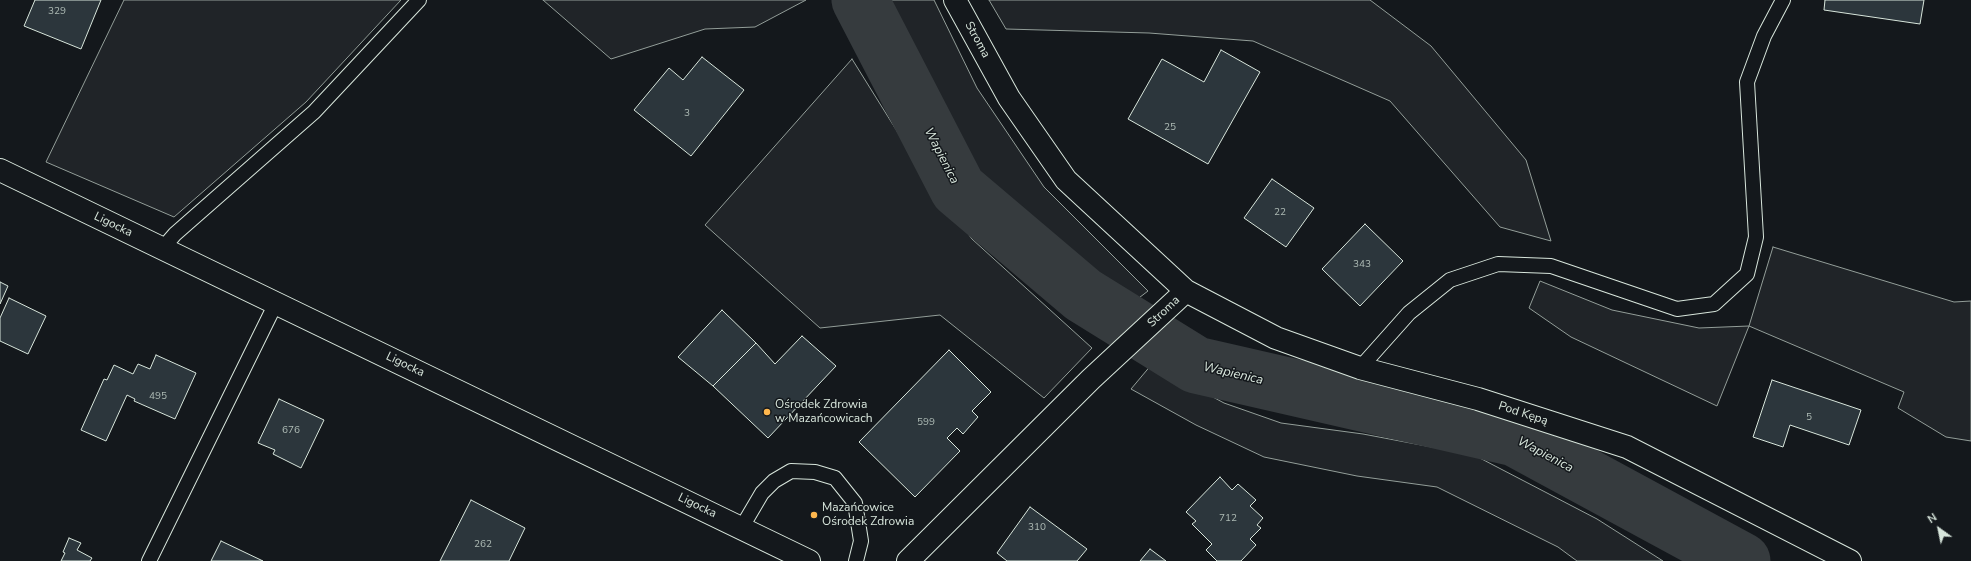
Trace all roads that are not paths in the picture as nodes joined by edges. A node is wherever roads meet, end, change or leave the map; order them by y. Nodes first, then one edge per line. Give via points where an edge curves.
1 (419, 0) edge
2 (955, 0) edge
3 (1783, 0) edge
4 (0, 170) edge
5 (162, 249) junction
6 (1186, 291) junction
7 (276, 303) junction
8 (1360, 368) junction
9 (742, 528) junction
10 (149, 561) edge
11 (809, 561) edge
12 (856, 561) edge
13 (908, 561) edge
14 (1850, 561) edge

1 - 5 lane via 314,112 175,234
2 - 6 street, Stroma via 1009,98 1066,180
3 - 8 lane via 1764,36 1747,82 1756,237 1747,274 1714,304 1677,309 1551,266 1498,264 1450,280 1409,312
4 - 5 street, Ligocka
5 - 7 street, Ligocka
6 - 8 street, Pod Kępą via 1276,338
6 - 13 street, Stroma via 1091,379
7 - 9 street, Ligocka
7 - 10 lane
8 - 14 street, Pod Kępą via 1478,399 1627,447
9 - 11 street, Ligocka
9 - 12 lane via 762,493 774,481 791,471 815,472 835,478 855,503 861,541

